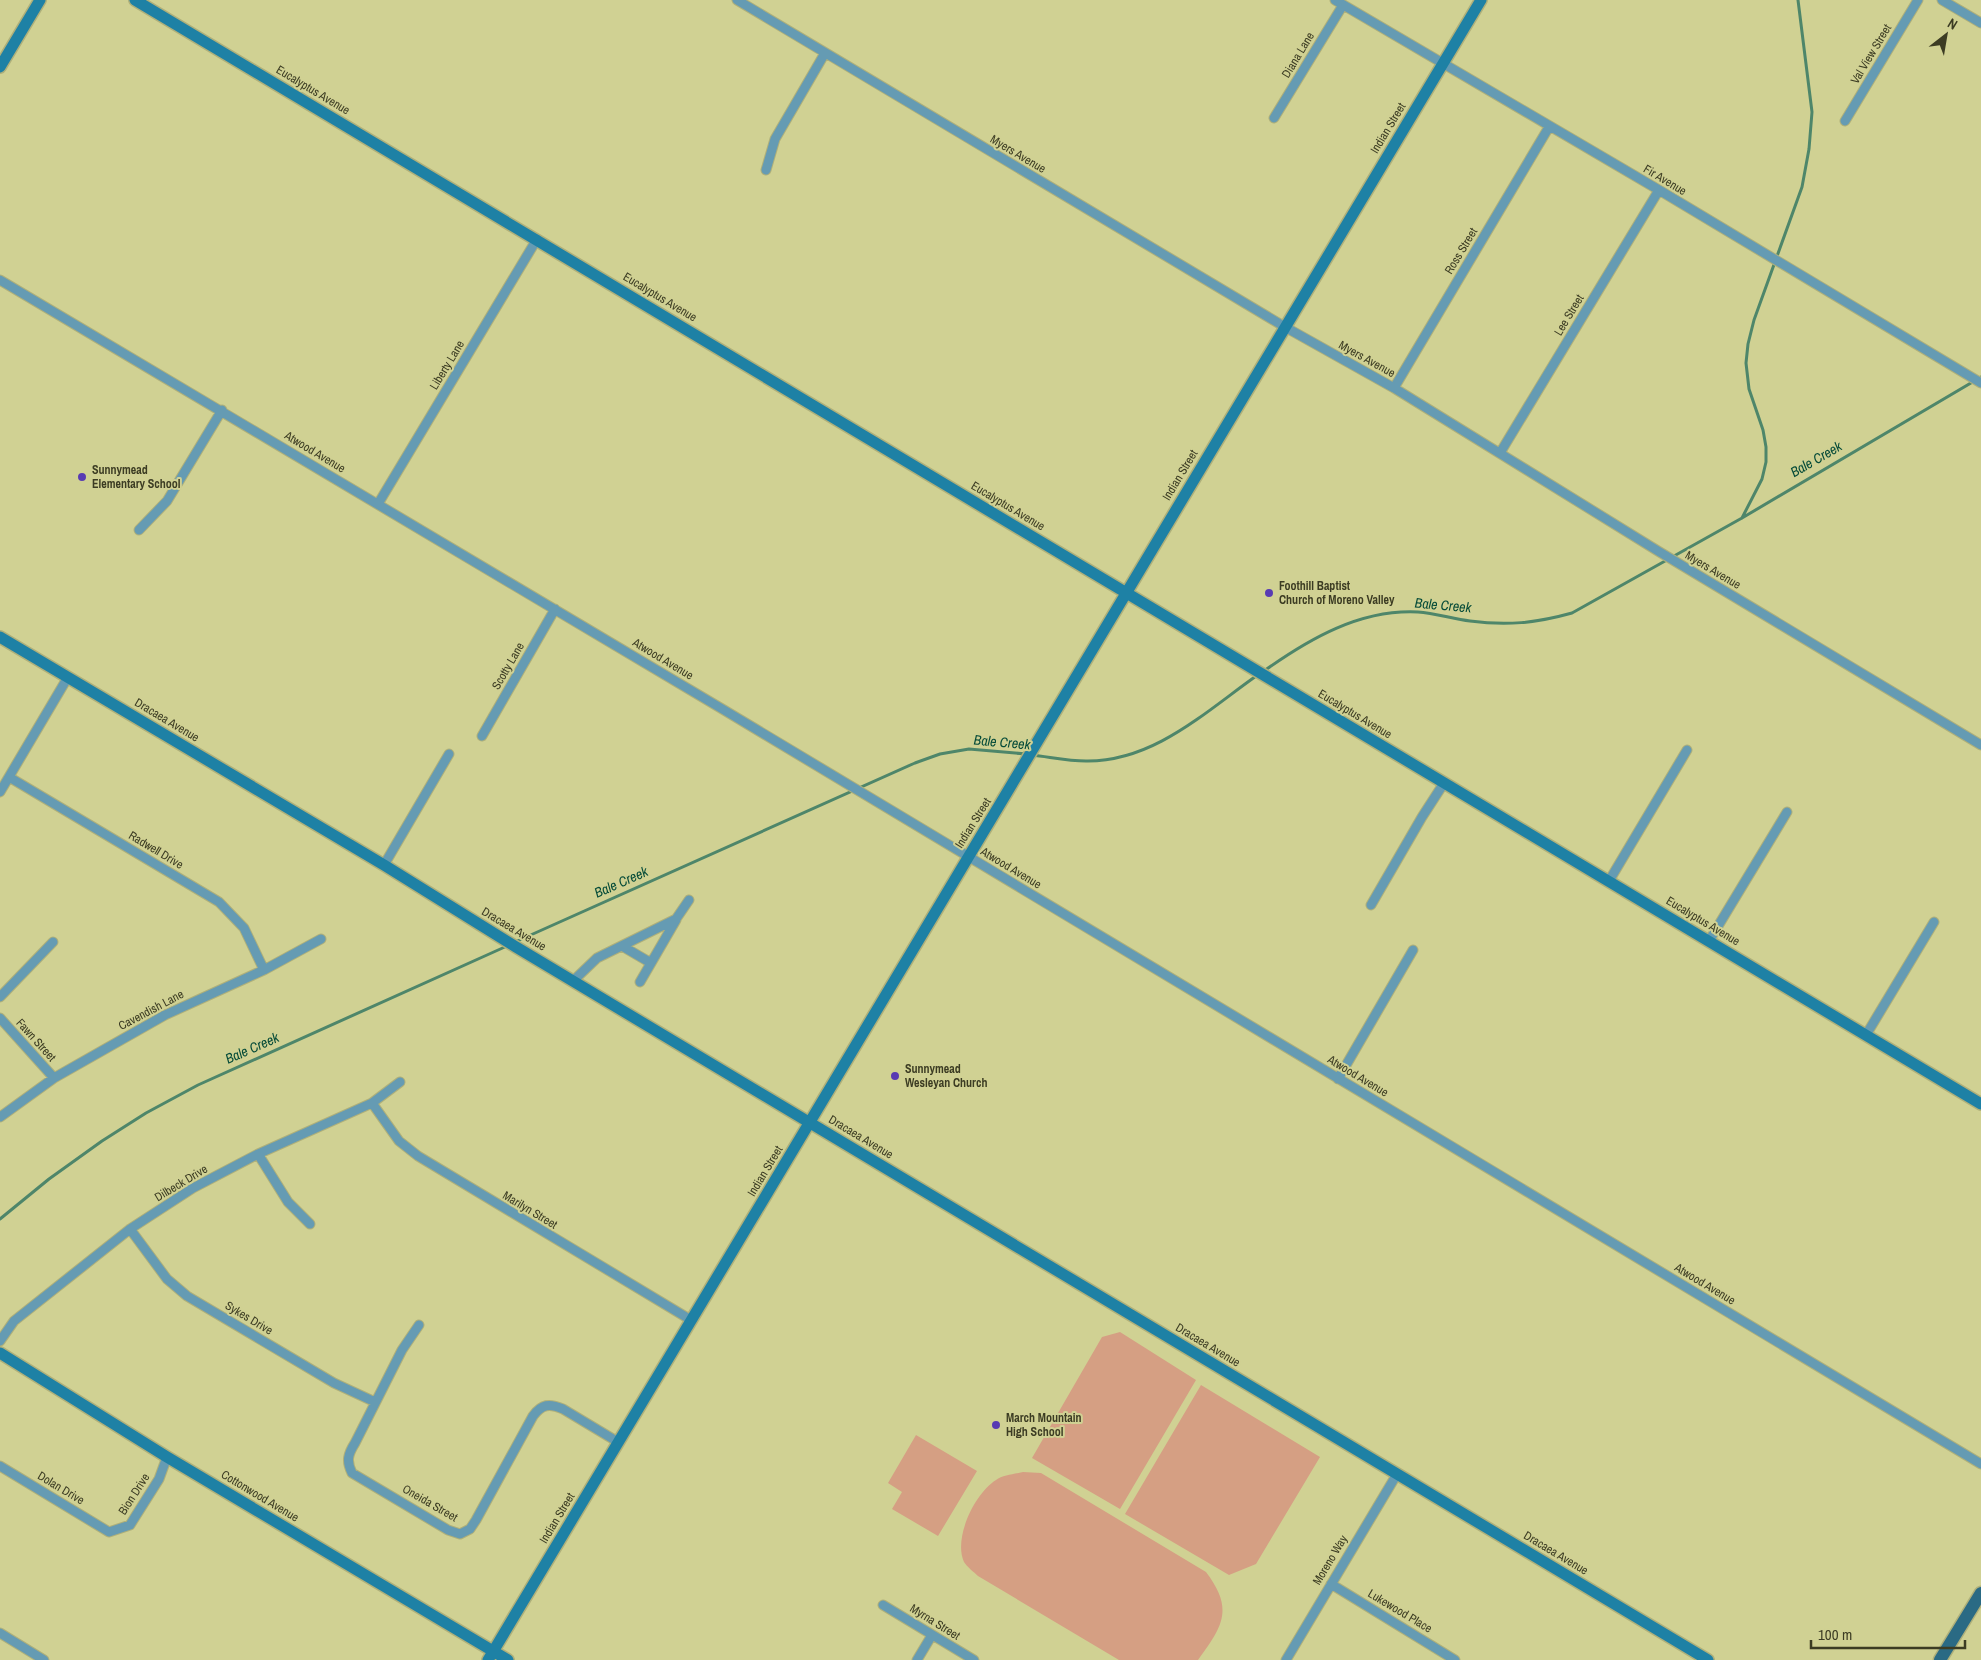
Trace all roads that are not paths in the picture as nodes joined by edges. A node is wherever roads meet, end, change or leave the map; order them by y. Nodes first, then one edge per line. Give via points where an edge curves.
1 (40, 0) edge
2 (135, 0) edge
3 (737, 0) edge
4 (1481, 0) edge
5 (1918, 0) edge
6 (1942, 0) edge
7 (1339, 2) edge
8 (1981, 24) edge
9 (825, 53) junction
10 (1443, 63) junction
11 (0, 67) edge
12 (1274, 118) dead end
13 (1845, 121) dead end
14 (1550, 127) junction
15 (766, 170) dead end
16 (1658, 190) junction
17 (537, 239) junction
18 (0, 280) edge
19 (1285, 327) junction
20 (1980, 382) edge
21 (1394, 388) junction
22 (222, 410) junction
23 (1500, 453) junction
24 (378, 504) junction
25 (139, 530) dead end
26 (1126, 593) junction
27 (555, 609) junction
28 (0, 637) edge
29 (68, 677) junction
30 (482, 736) dead end
31 (1981, 745) edge
32 (1688, 750) dead end
33 (449, 754) dead end
34 (9, 777) junction
35 (1444, 783) junction
36 (0, 792) edge
37 (1787, 812) dead end
38 (968, 857) junction
39 (384, 865) junction
40 (1609, 881) junction
41 (689, 900) dead end
42 (1371, 905) dead end
43 (676, 919) junction
44 (1934, 922) dead end
45 (321, 939) dead end
46 (1709, 941) junction
47 (53, 942) dead end
48 (622, 946) junction
49 (1413, 950) dead end
50 (651, 963) junction
51 (264, 970) junction
52 (573, 981) junction
53 (640, 982) dead end
54 (0, 997) edge
55 (0, 1018) edge
56 (1866, 1035) junction
57 (54, 1078) junction
58 (1338, 1078) junction
59 (400, 1082) dead end
60 (372, 1103) junction
61 (1981, 1104) edge
62 (0, 1117) edge
63 (810, 1122) junction
64 (258, 1154) junction
65 (310, 1224) dead end
66 (130, 1230) junction
67 (691, 1320) junction
68 (420, 1324) dead end
69 (0, 1341) edge
70 (0, 1353) edge
71 (375, 1402) junction
72 (618, 1442) junction
73 (167, 1457) junction
74 (1981, 1464) edge
75 (0, 1466) edge
76 (1397, 1474) junction
77 (109, 1532) joint
78 (1331, 1584) junction
79 (1981, 1592) edge
80 (884, 1604) dead end
81 (0, 1633) edge
82 (932, 1635) junction
83 (491, 1655) edge
84 (44, 1660) edge
85 (508, 1660) edge
86 (917, 1660) edge
87 (974, 1660) edge
88 (1286, 1660) edge
89 (1455, 1660) edge
90 (1708, 1660) edge
91 (1940, 1660) edge

1 - 11 street
2 - 17 street, Eucalyptus Avenue
3 - 9 street, Myers Avenue
4 - 10 street, Indian Street
5 - 13 street, Val View Street
6 - 8 street
7 - 10 street, Fir Avenue
7 - 12 street, Diana Lane
9 - 15 street via 775,139
9 - 19 street, Myers Avenue
10 - 14 street, Fir Avenue
10 - 19 street, Indian Street
14 - 16 street, Fir Avenue
14 - 21 street, Ross Street
16 - 20 street, Fir Avenue
16 - 23 street, Lee Street
17 - 24 street, Liberty Lane
17 - 26 street, Eucalyptus Avenue
18 - 22 street, Atwood Avenue
19 - 21 street, Myers Avenue
19 - 26 street, Indian Street
21 - 23 street, Myers Avenue
22 - 24 street, Atwood Avenue
22 - 25 street via 167,501
23 - 31 street, Myers Avenue
24 - 27 street, Atwood Avenue
26 - 35 street, Eucalyptus Avenue
26 - 38 street, Indian Street
27 - 30 street, Scotty Lane
27 - 38 street, Atwood Avenue
28 - 29 street, Dracaea Avenue
29 - 34 street
29 - 39 street, Dracaea Avenue
32 - 40 street
33 - 39 street
34 - 36 street
34 - 51 street, Radwell Drive via 219,902 244,928
35 - 40 street, Eucalyptus Avenue
35 - 42 street
37 - 46 street
38 - 58 street, Atwood Avenue
38 - 63 street, Indian Street
39 - 52 street, Dracaea Avenue
40 - 46 street, Eucalyptus Avenue
41 - 43 street
43 - 48 street
43 - 50 street
44 - 56 street
45 - 51 street, Cavendish Lane
46 - 56 street, Eucalyptus Avenue
47 - 54 street
48 - 50 street
48 - 52 street via 597,958
49 - 58 street
50 - 53 street
51 - 57 street, Cavendish Lane via 165,1015
52 - 63 street, Dracaea Avenue
55 - 57 street, Fawn Street
56 - 61 street, Eucalyptus Avenue
57 - 62 street, Cavendish Lane
58 - 74 street, Atwood Avenue
59 - 60 street, Dilbeck Drive
60 - 64 street, Dilbeck Drive
60 - 67 street, Marilyn Street via 399,1141 418,1156
63 - 67 street, Indian Street
63 - 76 street, Dracaea Avenue
64 - 65 street via 288,1202
64 - 66 street, Dilbeck Drive via 193,1188
66 - 69 street, Dilbeck Drive via 14,1320
66 - 71 street, Sykes Drive via 167,1278 187,1296 334,1383
67 - 72 street, Indian Street
68 - 71 street, Oneida Street via 402,1350
70 - 73 street, Cottonwood Avenue
71 - 72 street, Oneida Street via 349,1452 347,1463 352,1473 460,1534 470,1529 476,1520 533,1416 545,1404 563,1409
72 - 83 street, Indian Street
73 - 77 street, Bion Drive via 159,1478 130,1525
73 - 83 street, Cottonwood Avenue
75 - 77 street, Dolan Drive
76 - 78 street, Moreno Way
76 - 90 street, Dracaea Avenue
78 - 88 street, Moreno Way
78 - 89 street, Lukewood Place
79 - 91 main road
80 - 82 street, Myrna Street
81 - 84 street
82 - 86 street
82 - 87 street, Myrna Street
83 - 85 street, Cottonwood Avenue

